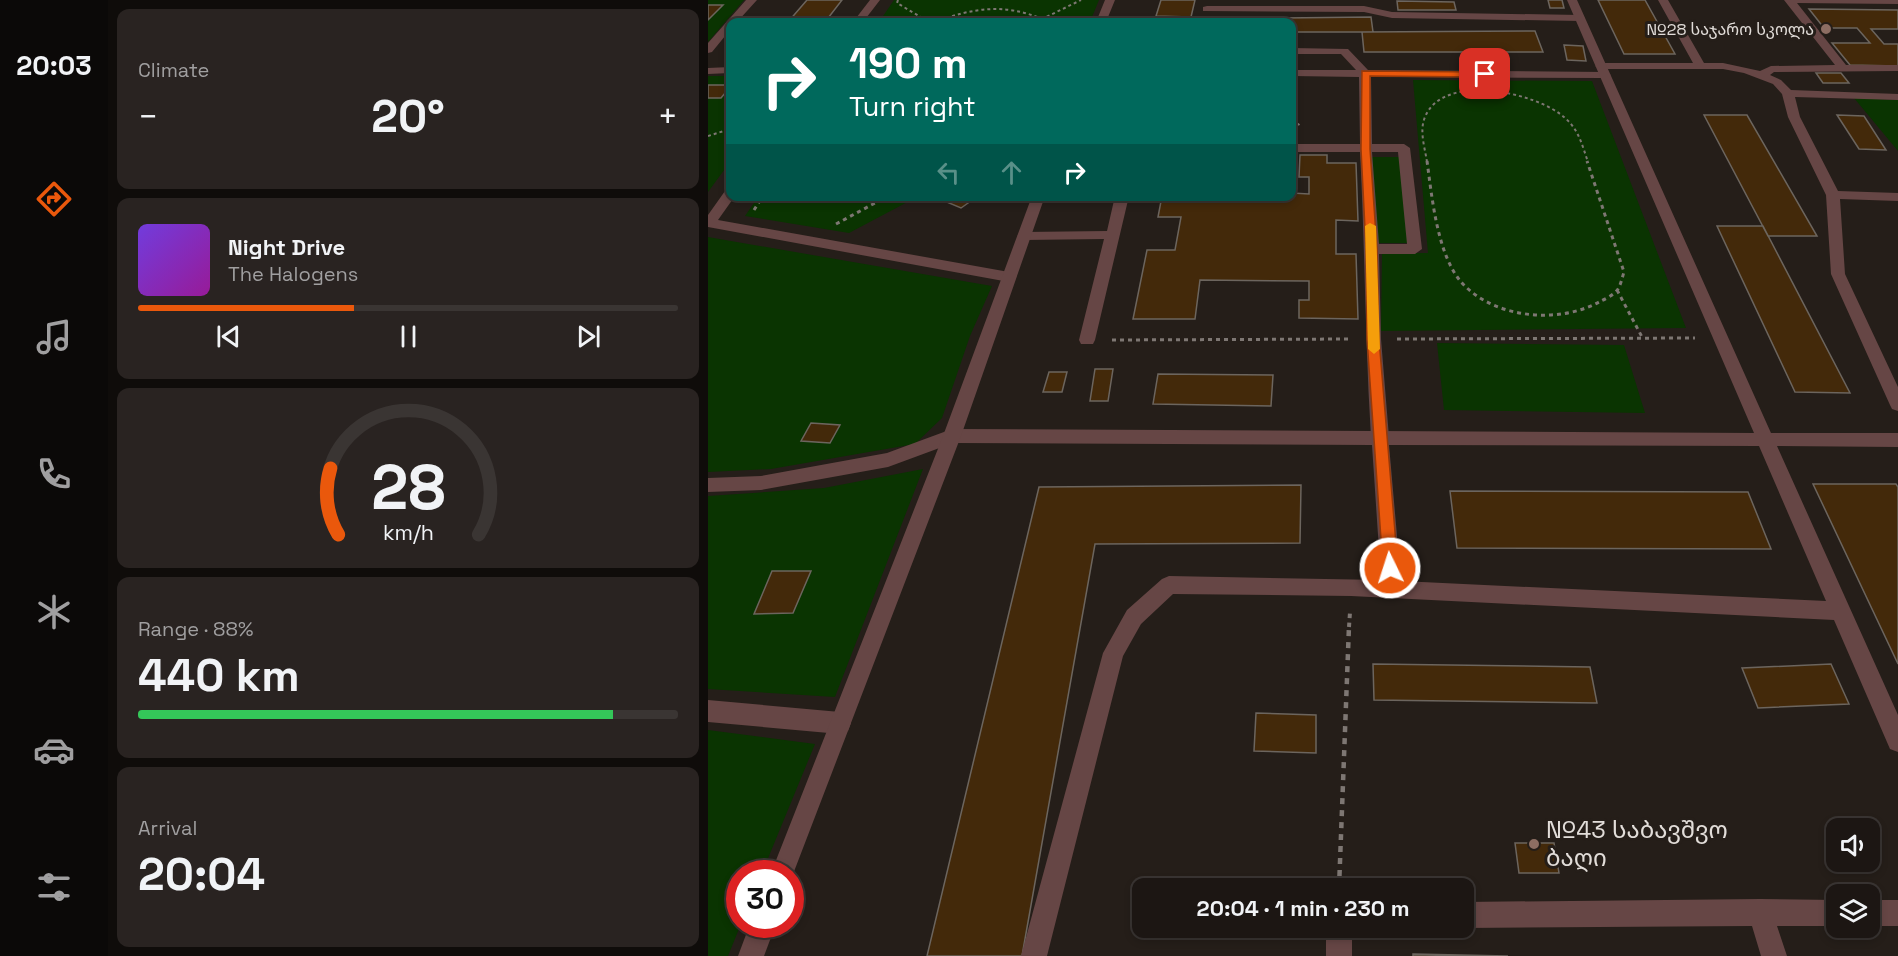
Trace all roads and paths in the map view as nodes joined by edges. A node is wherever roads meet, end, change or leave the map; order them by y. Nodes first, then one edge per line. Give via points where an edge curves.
1 (752, 0) edge
2 (874, 0) edge
3 (898, 0) edge
4 (1081, 0) edge
5 (1110, 0) edge
6 (1356, 0) edge
7 (1572, 0) edge
8 (1663, 0) edge
9 (1898, 1) edge
10 (1005, 4) dead end
11 (1208, 5) edge
12 (1028, 9) dead end
13 (1364, 9) junction
14 (736, 18) edge
15 (861, 18) edge
16 (922, 18) edge
17 (945, 18) edge
18 (1041, 18) edge
19 (1044, 18) edge
20 (1103, 18) edge
21 (1580, 18) junction
22 (726, 29) edge
23 (708, 50) edge
24 (1296, 51) edge
25 (1700, 66) junction
26 (1843, 68) junction
27 (1898, 68) edge
28 (726, 70) edge
29 (1603, 70) junction
30 (708, 71) edge
31 (1296, 73) edge
32 (1365, 73) junction
33 (1762, 75) junction
34 (1788, 93) junction
35 (1898, 97) edge
36 (726, 130) edge
37 (708, 136) edge
38 (1296, 148) edge
39 (1366, 149) junction
40 (1833, 195) junction
41 (1898, 197) edge
42 (726, 199) edge
43 (760, 201) edge
44 (879, 201) edge
45 (1037, 201) edge
46 (1121, 201) edge
47 (764, 214) dead end
48 (708, 223) edge
49 (842, 229) dead end
50 (1113, 235) junction
51 (1024, 236) junction
52 (1372, 249) junction
53 (1009, 277) junction
54 (1617, 290) junction
55 (1642, 338) junction
56 (1720, 338) junction
57 (1373, 339) junction
58 (1087, 340) joint
59 (1898, 405) edge
60 (952, 436) junction
61 (1380, 438) junction
62 (1767, 439) junction
63 (1898, 440) edge
64 (708, 485) edge
65 (1351, 587) junction
66 (1392, 590) junction
67 (1843, 611) junction
68 (708, 711) edge
69 (840, 723) junction
70 (1898, 741) edge
71 (788, 860) edge
72 (1339, 878) edge
73 (1760, 912) junction
74 (1826, 913) edge
75 (1880, 913) edge
76 (1898, 913) edge
77 (1474, 915) edge
78 (758, 938) edge
79 (1339, 938) edge
80 (751, 956) edge
81 (1034, 956) edge
82 (1339, 956) edge
83 (1773, 956) edge

1 - 14 street
2 - 15 street
3 - 16 path via 897,3
4 - 19 path
5 - 20 street
6 - 13 street
7 - 21 street
8 - 25 street
9 - 26 street via 1790,0
10 - 17 path via 971,8
11 - 13 street
12 - 18 path
13 - 21 street via 1392,15
21 - 29 street
22 - 23 street
24 - 32 street via 1344,51
25 - 29 street
25 - 33 street
26 - 27 street
26 - 33 street via 1771,69
28 - 30 street
29 - 32 street
29 - 56 street
31 - 32 street
32 - 39 street
33 - 34 street
34 - 35 street
34 - 40 street via 1794,117
36 - 37 path
38 - 39 street
39 - 52 street
39 - 52 street via 1404,148 1416,249
40 - 41 street
40 - 59 street via 1838,274
42 - 48 street
43 - 47 path via 752,212
44 - 49 path via 831,227
45 - 51 street
46 - 50 street
48 - 53 street
50 - 51 street
50 - 58 street
51 - 53 street
52 - 57 street
53 - 60 street
54 - 54 path via 1589,308 1563,315 1528,314 1498,306 1456,276 1444,250 1422,127 1424,113 1435,103 1468,91 1491,91 1518,92 1564,115 1577,130 1624,272
54 - 55 path
55 - 56 path
55 - 57 path
56 - 62 street
57 - 58 path
57 - 61 street
60 - 61 street
60 - 64 street via 888,460 761,483
60 - 69 street
61 - 62 street
61 - 66 street
62 - 63 street
62 - 67 street
65 - 66 street
65 - 72 path
65 - 81 street via 1168,585 1134,617 1113,653
66 - 67 street
67 - 70 street
68 - 69 street
69 - 71 street
73 - 74 street
73 - 77 street
73 - 83 street
75 - 76 street
78 - 80 street
79 - 82 street

